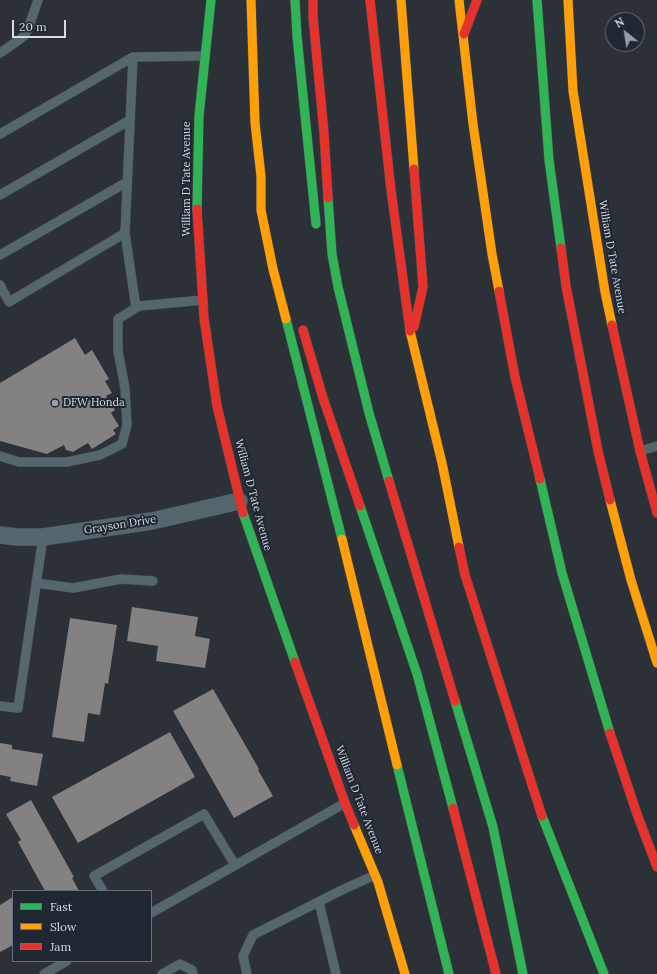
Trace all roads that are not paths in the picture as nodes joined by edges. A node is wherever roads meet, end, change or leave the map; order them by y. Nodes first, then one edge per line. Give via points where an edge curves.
1 (38, 0) edge
2 (211, 0) edge
3 (251, 0) edge
4 (295, 0) edge
5 (313, 0) edge
6 (370, 0) edge
7 (401, 0) edge
8 (459, 0) edge
9 (477, 0) edge
10 (537, 0) edge
11 (568, 0) edge
12 (462, 39) junction
13 (0, 53) edge
14 (205, 56) junction
15 (133, 57) junction
16 (130, 120) junction
17 (0, 134) edge
18 (261, 176) junction
19 (127, 182) junction
20 (0, 195) edge
21 (271, 205) dead end
22 (125, 233) junction
23 (332, 254) junction
24 (0, 255) edge
25 (0, 285) edge
26 (203, 300) junction
27 (136, 308) junction
28 (301, 324) dead end
29 (411, 340) junction
30 (657, 446) edge
31 (640, 450) junction
32 (0, 456) edge
33 (239, 501) junction
34 (657, 513) edge
35 (0, 535) edge
36 (43, 537) junction
37 (153, 581) dead end
38 (36, 583) junction
39 (657, 663) edge
40 (0, 706) edge
41 (345, 803) junction
42 (235, 865) junction
43 (657, 867) edge
44 (375, 875) junction
45 (102, 890) edge
46 (319, 902) junction
47 (152, 912) edge
48 (65, 962) edge
49 (44, 974) edge
50 (162, 974) edge
51 (192, 974) edge
52 (247, 974) edge
53 (336, 974) edge
54 (405, 974) edge
55 (449, 974) edge
56 (496, 974) edge
57 (523, 974) edge
58 (604, 974) edge

1 - 13 lane via 23,37
2 - 14 main road, William D Tate Avenue
3 - 18 main road via 255,123
4 - 23 main road via 296,36 316,222
5 - 23 main road
6 - 29 main road
7 - 29 main road via 423,287
8 - 12 main road
9 - 12 main road
10 - 39 main road via 548,160 566,286 614,519
11 - 31 main road, William D Tate Avenue via 573,91 602,277
12 - 43 main road via 492,254 518,392 562,573 599,698
14 - 15 lane
14 - 26 main road, William D Tate Avenue via 199,116 197,209
15 - 16 lane
15 - 17 lane
16 - 19 lane
16 - 20 lane
18 - 21 main road
18 - 55 main road via 261,210 273,270
19 - 22 lane
19 - 24 lane
22 - 25 lane via 9,302
22 - 27 lane
23 - 57 main road via 369,413 493,827
26 - 27 lane
26 - 33 main road, William D Tate Avenue via 217,406
27 - 32 lane via 118,319 118,351 125,388 127,425 122,444 100,455 67,462 19,462
28 - 56 main road via 323,398 416,674
29 - 58 main road via 442,463 465,575 537,805
30 - 31 lane
31 - 34 main road, William D Tate Avenue
33 - 36 street, Grayson Drive via 152,521
33 - 41 main road, William D Tate Avenue
35 - 36 street, Grayson Drive
36 - 38 lane
37 - 38 lane via 121,579 74,588
38 - 40 lane via 18,708
41 - 42 lane
41 - 44 main road, William D Tate Avenue
42 - 45 lane via 204,814 94,876
42 - 47 lane
44 - 46 lane
44 - 54 main road, William D Tate Avenue
46 - 52 lane via 253,935 243,956
46 - 53 lane
48 - 49 lane
50 - 51 lane via 180,964 192,970

